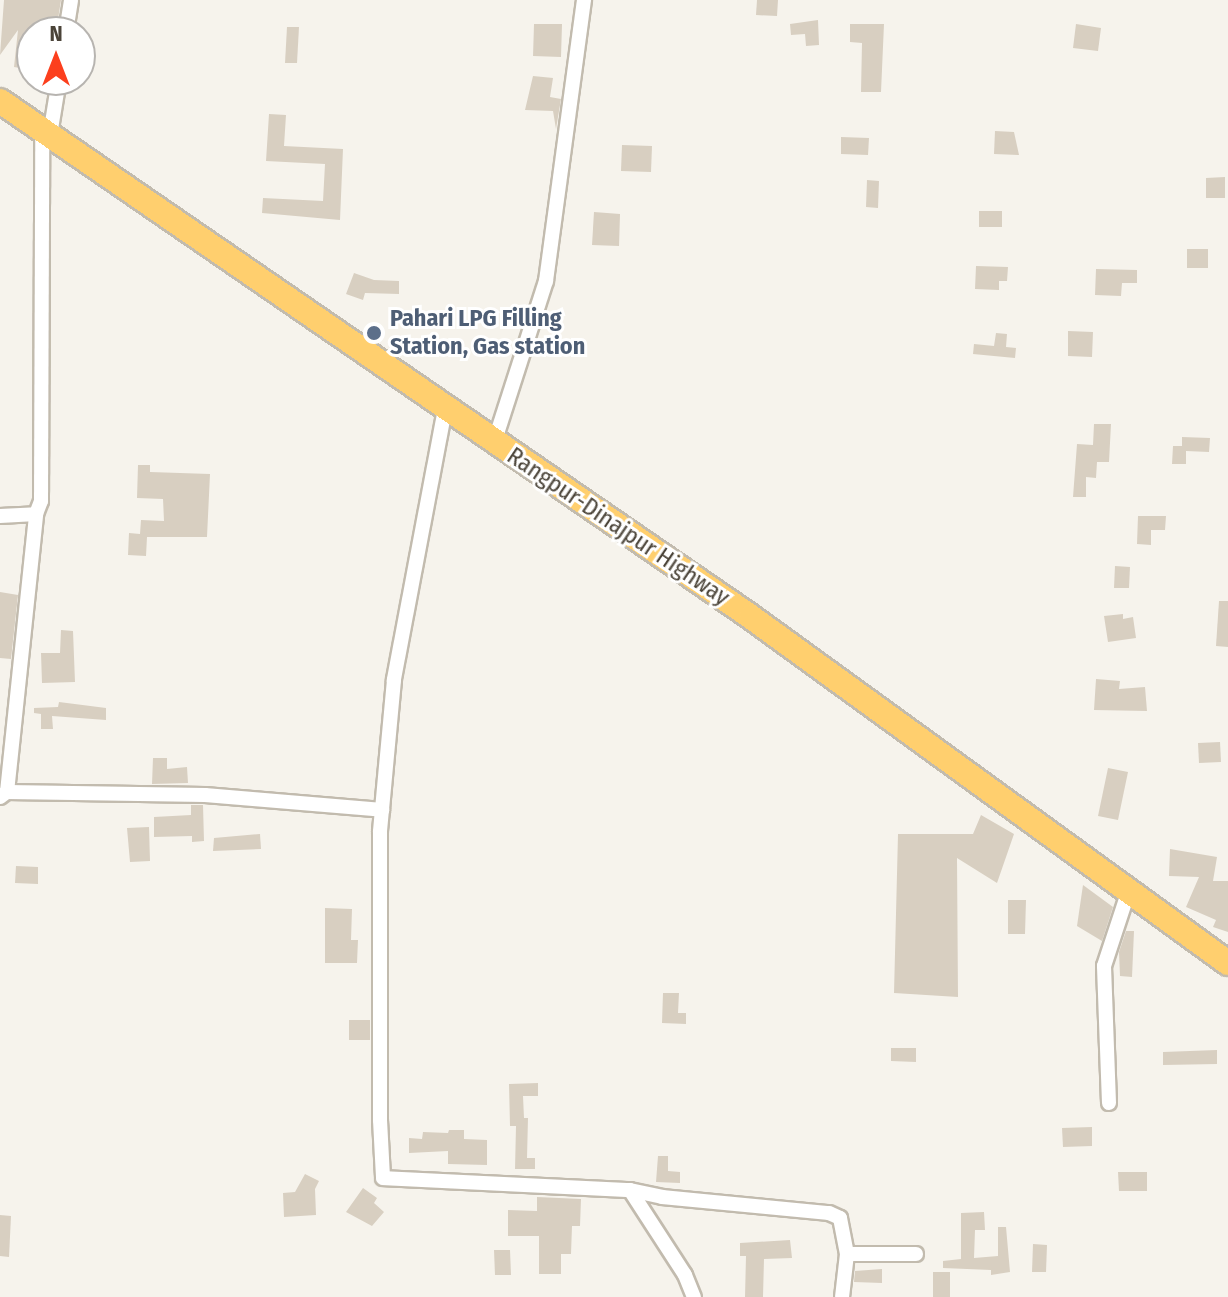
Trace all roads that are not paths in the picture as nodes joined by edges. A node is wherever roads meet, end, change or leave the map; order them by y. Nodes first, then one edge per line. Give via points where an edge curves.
1 (584, 0) edge
2 (55, 96) edge
3 (0, 101) edge
4 (46, 132) junction
5 (445, 409) junction
6 (494, 443) junction
7 (36, 514) junction
8 (0, 516) edge
9 (3, 794) edge
10 (382, 810) junction
11 (1129, 890) junction
12 (1228, 963) edge
13 (1109, 1103) dead end
14 (630, 1190) junction
15 (847, 1254) junction
16 (916, 1254) dead end
17 (694, 1297) edge
18 (842, 1297) edge

1 - 6 street via 546,281
2 - 4 street
3 - 4 highway, Rangpur-Dinajpur Highway
4 - 5 highway, Rangpur-Dinajpur Highway
4 - 7 street via 41,501
5 - 6 highway, Rangpur-Dinajpur Highway
5 - 10 street via 394,680
6 - 11 highway, Rangpur-Dinajpur Highway via 751,617
7 - 8 street
7 - 9 street
9 - 10 street via 205,795
10 - 14 street via 383,1178
11 - 12 highway, Rangpur-Dinajpur Highway
11 - 13 street via 1104,966
14 - 15 street via 819,1209 840,1218
14 - 17 street
15 - 16 street
15 - 18 street

